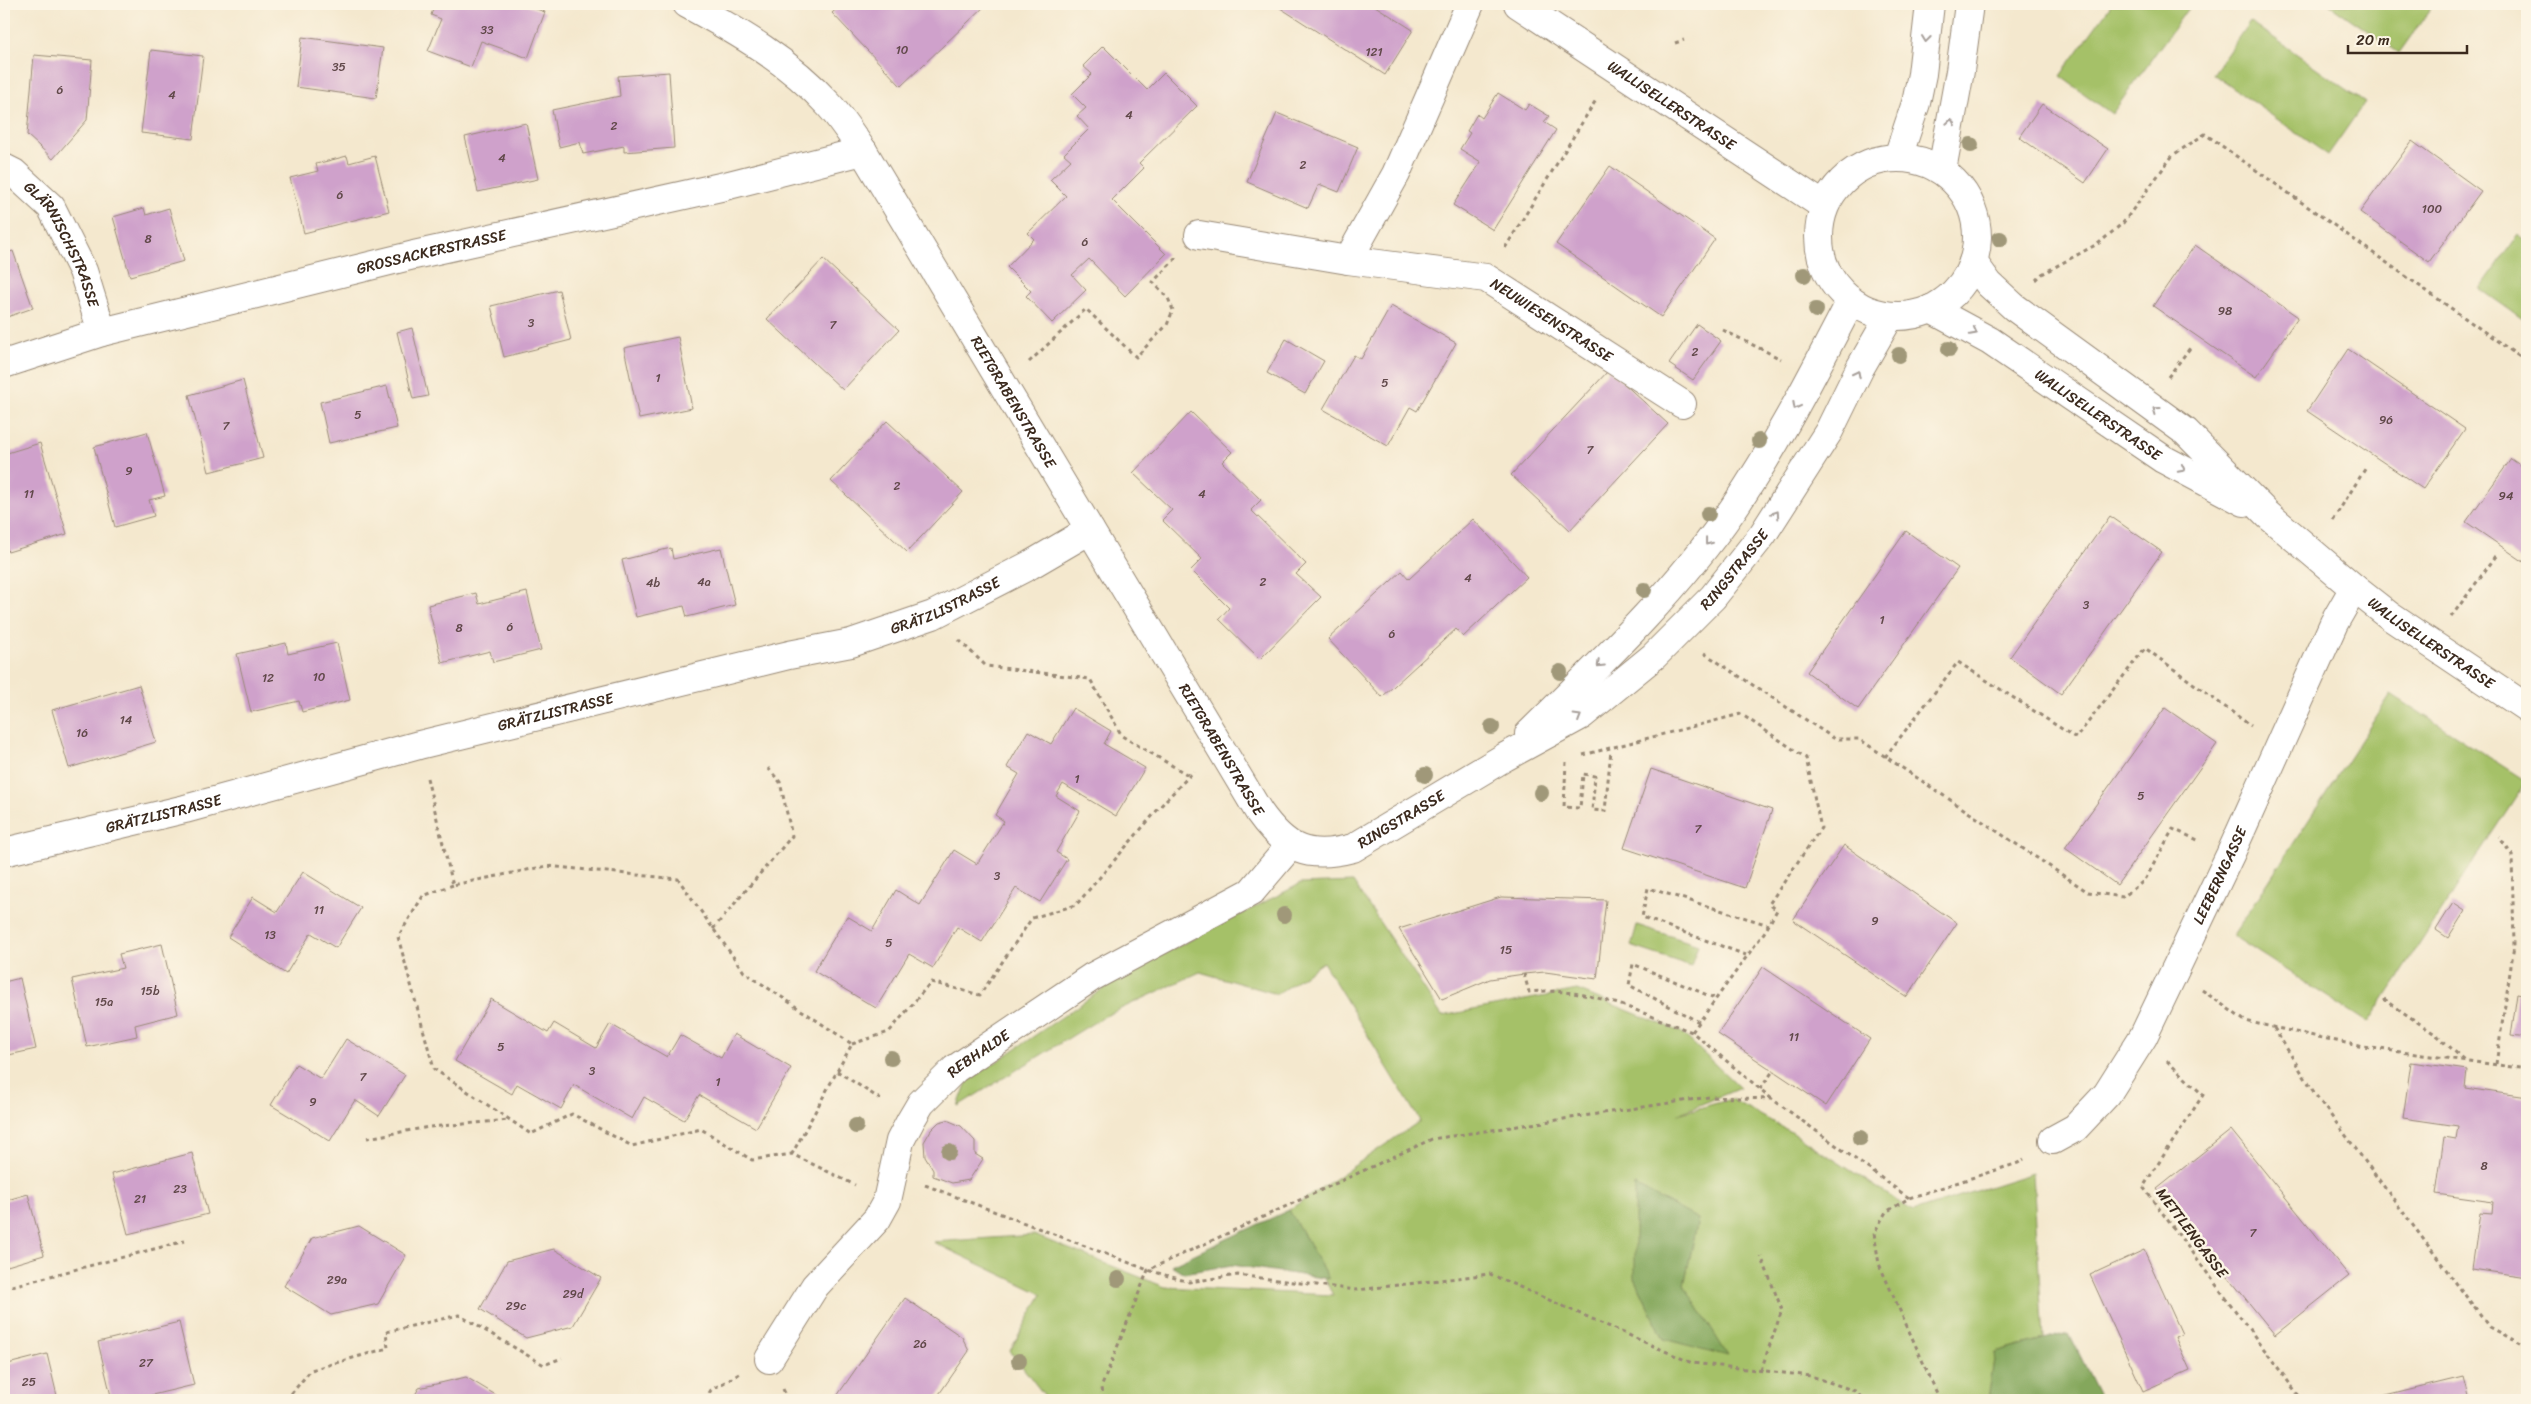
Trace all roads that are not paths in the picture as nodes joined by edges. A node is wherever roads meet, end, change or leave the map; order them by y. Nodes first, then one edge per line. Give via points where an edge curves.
1 (687, 4) edge
2 (1470, 4) edge
3 (1518, 4) edge
4 (1930, 4) edge
5 (1969, 4) edge
6 (863, 151) junction
7 (1898, 157) junction
8 (4, 168) edge
9 (1942, 170) junction
10 (1824, 206) junction
11 (1199, 235) road end
12 (1348, 260) junction
13 (1973, 262) junction
14 (1850, 301) junction
15 (1931, 309) junction
16 (1890, 316) junction
17 (102, 332) junction
18 (4, 364) edge
19 (1682, 404) dead end
20 (2268, 515) junction
21 (1090, 530) junction
22 (2354, 588) junction
23 (2527, 708) edge
24 (1504, 757) junction
25 (1290, 846) junction
26 (4, 852) edge
27 (2053, 1140) road end
28 (769, 1359) road end

1 - 6 street, RIETGRABENSTRASSE via 751,40 792,70 830,106
2 - 12 street via 1396,174
3 - 10 street, WALLISELLERSTRASSE
4 -> 7 street via 1916,103
9 -> 5 street
6 - 17 street, GROSSACKERSTRASSE via 725,186 414,255
6 - 21 street, RIETGRABENSTRASSE
7 - 9 street via 1921,160
7 - 10 street via 1875,161 1854,171
8 - 17 street, GLÄRNISCHSTRASSE via 14,173 51,207 83,271
9 - 13 street via 1969,201 1976,221 1977,242
10 - 14 street via 1819,232 1821,258 1832,282
11 - 12 street, NEUWIESENSTRASSE
12 - 19 street, NEUWIESENSTRASSE via 1486,278
13 - 15 street via 1964,281
20 -> 13 street, WALLISELLERSTRASSE via 2186,432 2014,308 1989,284
14 - 16 street via 1869,311
14 -> 24 street, RINGSTRASSE via 1794,410 1732,511 1686,571 1632,632
15 - 16 street via 1911,315
15 -> 20 street, WALLISELLERSTRASSE via 1990,341 2163,459
24 -> 16 street, RINGSTRASSE via 1582,715 1654,656 1713,597 1763,534 1797,483 1829,431
17 - 18 street, GROSSACKERSTRASSE
20 - 22 street, WALLISELLERSTRASSE
21 - 25 street, RIETGRABENSTRASSE via 1259,812 1272,830
21 - 26 street, GRÄTZLISTRASSE via 934,615 851,643 789,655 419,745 185,809
22 - 23 street, WALLISELLERSTRASSE via 2391,617
22 - 27 street, LEEBERNGASSE via 2334,623 2230,855 2143,1037 2107,1094 2075,1128
24 - 25 street, RINGSTRASSE via 1353,848 1320,854
25 - 28 street, REBHALDE via 1251,892 1092,977 955,1069 921,1103 900,1141 886,1201 877,1219 815,1286

